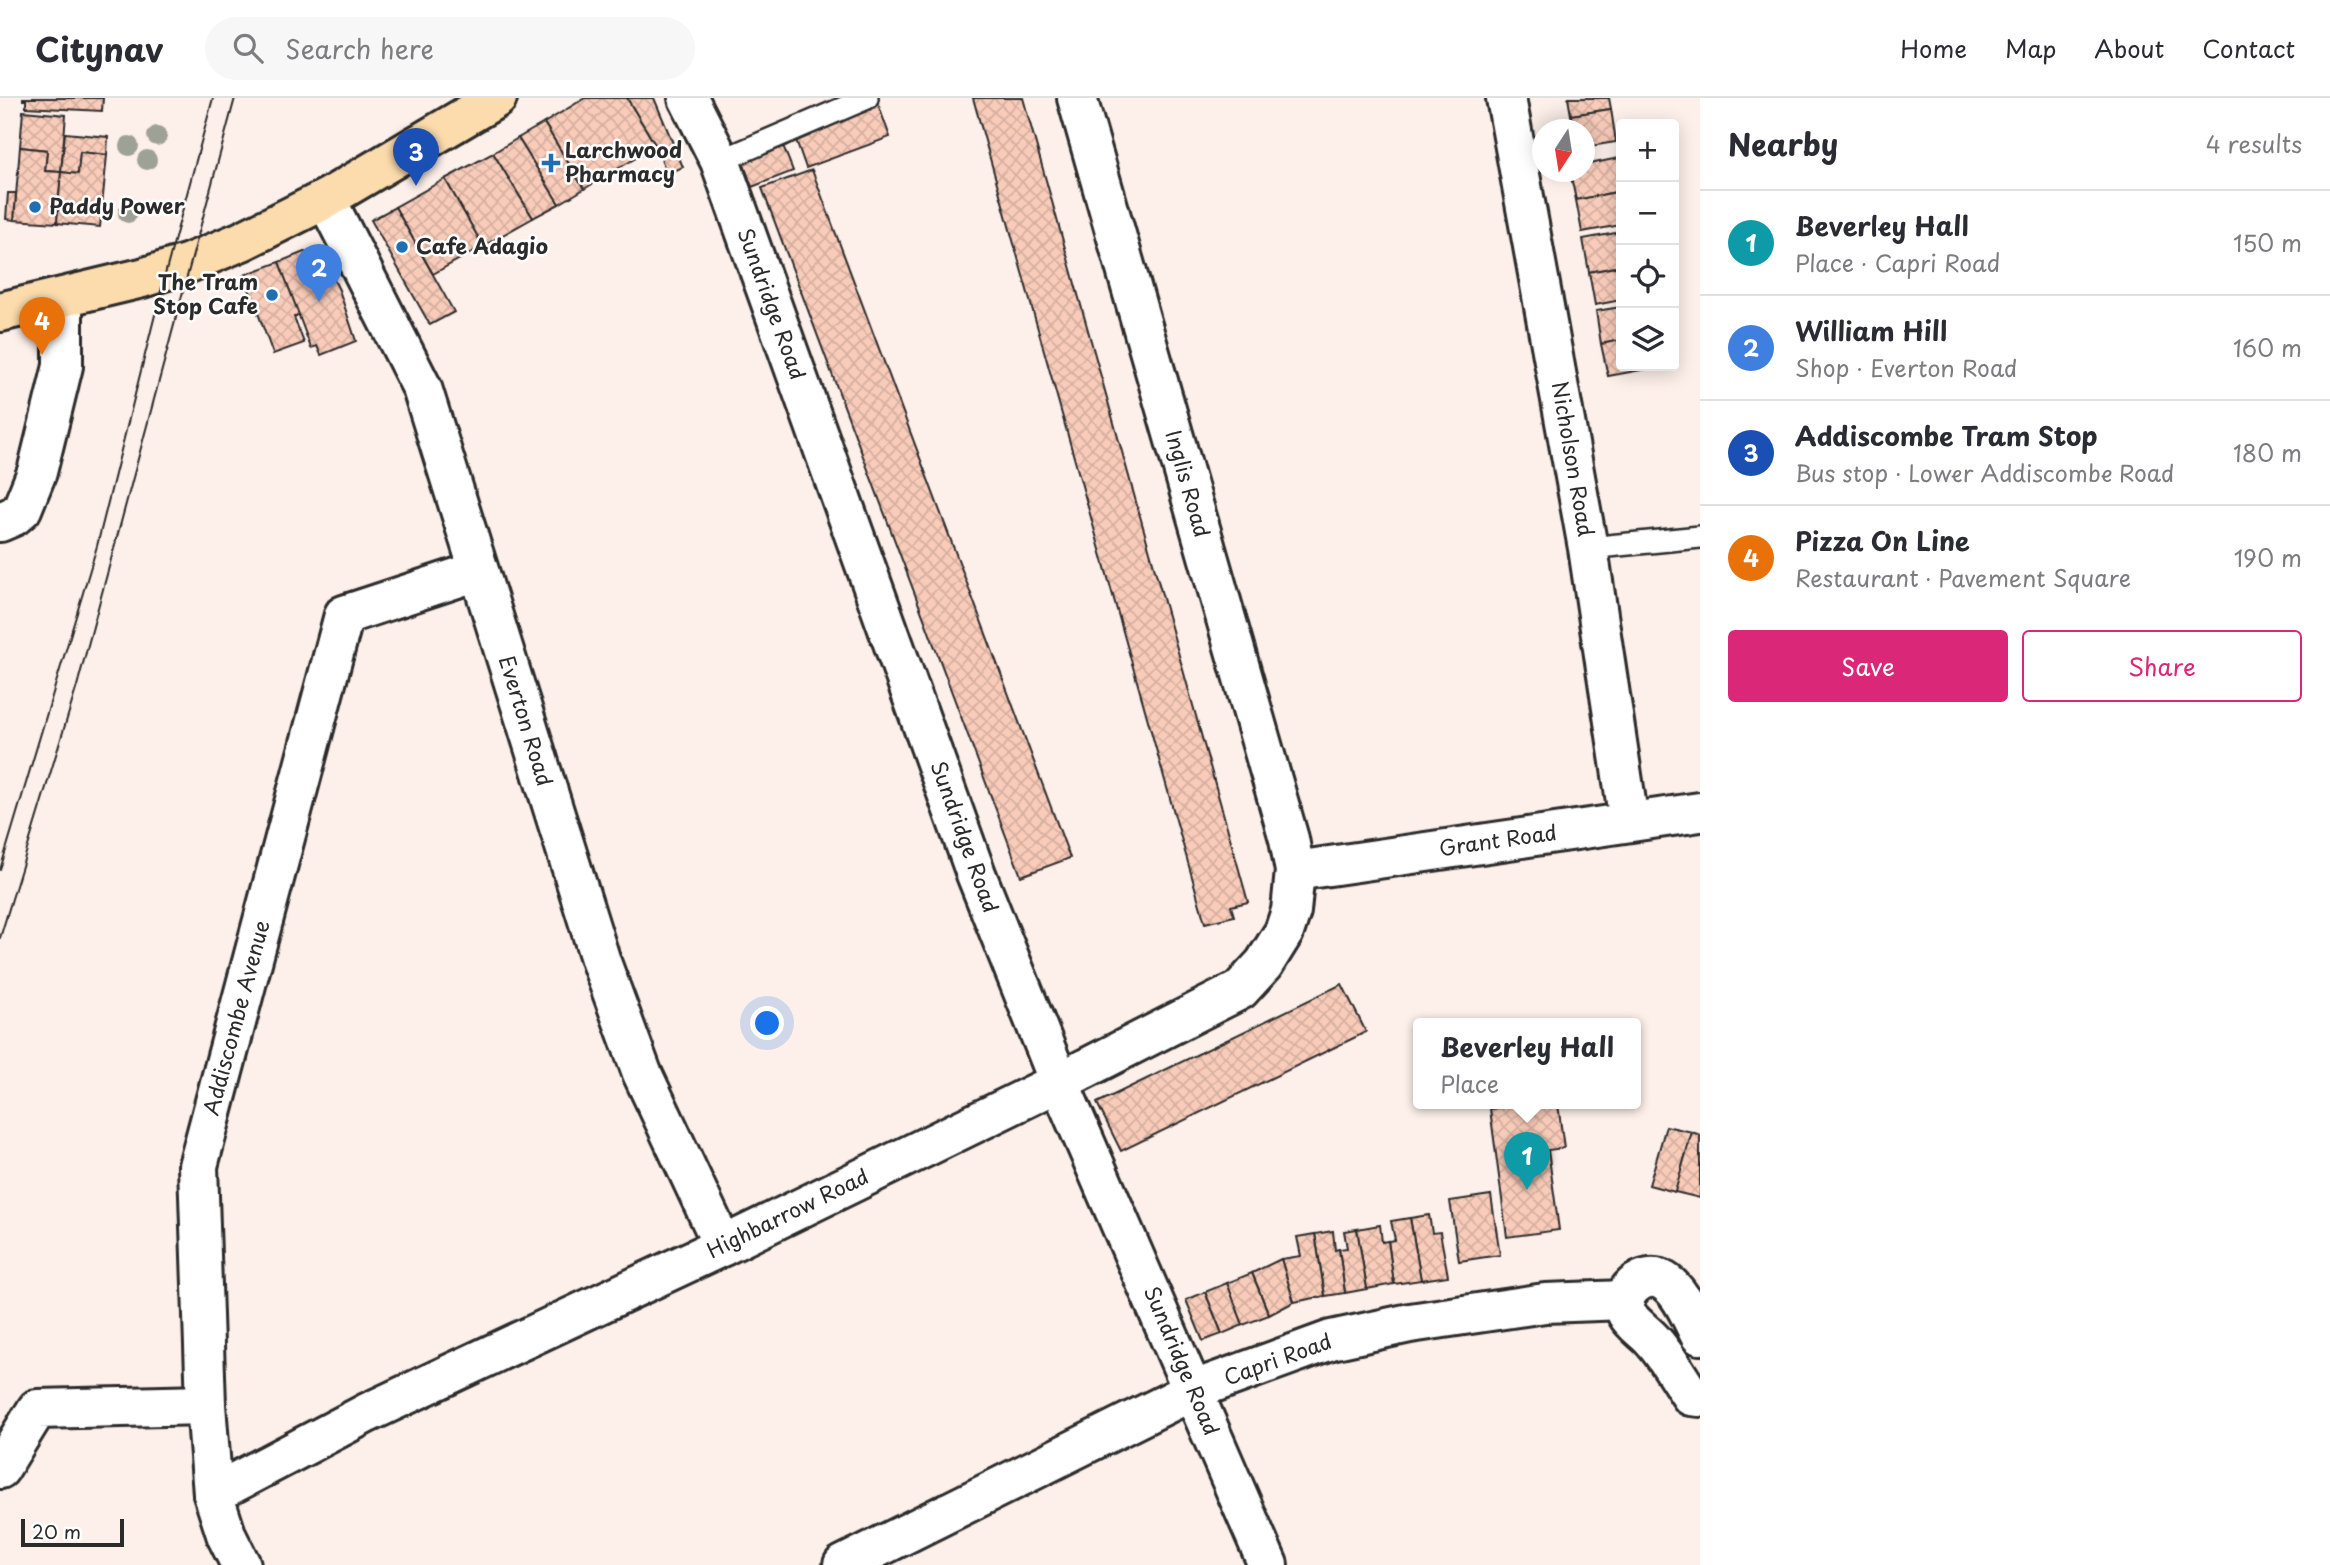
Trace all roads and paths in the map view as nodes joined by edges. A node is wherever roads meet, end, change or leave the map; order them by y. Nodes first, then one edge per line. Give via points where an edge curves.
1 (497, 98) edge
2 (688, 98) edge
3 (867, 98) edge
4 (1077, 98) edge
5 (1506, 98) edge
6 (720, 161) junction
7 (326, 199) junction
8 (63, 298) junction
9 (0, 312) edge
10 (0, 522) edge
11 (1700, 537) edge
12 (1588, 548) junction
13 (478, 571) junction
14 (1700, 812) edge
15 (1629, 822) junction
16 (1295, 871) junction
17 (1059, 1082) junction
18 (723, 1246) junction
19 (1625, 1300) junction
20 (1696, 1328) edge
21 (1656, 1343) junction
22 (1194, 1390) junction
23 (1700, 1397) edge
24 (206, 1405) junction
25 (0, 1469) edge
26 (214, 1494) junction
27 (241, 1565) edge
28 (843, 1565) edge
29 (1268, 1565) edge

1 - 7 main road
2 - 6 street, Sundridge Road
3 - 6 lane
4 - 16 street, Inglis Road
5 - 12 street, Nicholson Road
6 - 17 street, Sundridge Road via 976,873
7 - 8 main road via 189,263
7 - 13 street, Everton Road via 422,388
8 - 9 main road
8 - 10 street via 63,366 37,472 22,509
11 - 12 lane
12 - 15 street, Nicholson Road
13 - 18 street, Everton Road via 601,962 642,1073
13 - 24 street, Addiscombe Avenue via 344,615 198,1166
14 - 15 street, Grant Road
15 - 16 street, Grant Road
16 - 17 street, Highbarrow Road via 1284,932 1240,990
17 - 18 street, Highbarrow Road
17 - 22 street, Sundridge Road
18 - 26 street, Highbarrow Road via 367,1413
19 - 20 street via 1632,1285 1647,1277 1663,1279
19 - 21 street via 1627,1314
19 - 22 street, Capri Road via 1545,1303 1410,1323 1331,1340
20 - 21 street
21 - 23 street via 1691,1396
22 - 28 street, Capri Road
22 - 29 street, Sundridge Road
24 - 25 street via 37,1409
24 - 26 street, Addiscombe Avenue
26 - 27 street, Addiscombe Avenue

